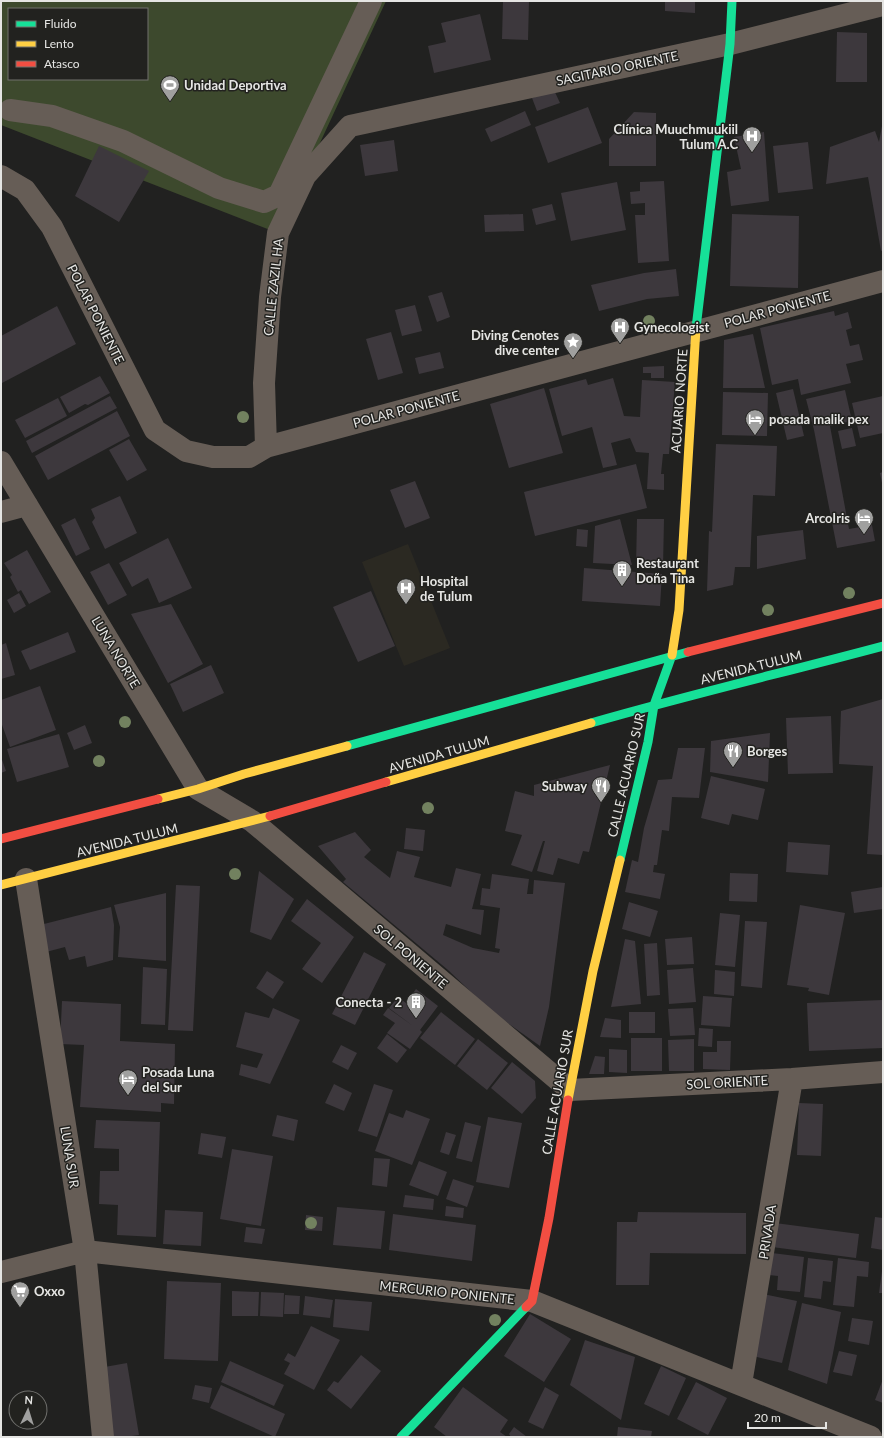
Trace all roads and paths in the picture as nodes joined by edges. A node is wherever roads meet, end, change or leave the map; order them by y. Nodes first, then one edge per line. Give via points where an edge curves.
1 (371, 1) edge
2 (732, 1) edge
3 (883, 5) edge
4 (730, 44) junction
5 (10, 110) dead end
6 (350, 126) joint
7 (1, 176) edge
8 (883, 281) edge
9 (696, 331) junction
10 (266, 447) junction
11 (1, 462) edge
12 (27, 505) junction
13 (1, 512) edge
14 (883, 603) edge
15 (883, 646) edge
16 (672, 656) junction
17 (654, 705) junction
18 (198, 789) junction
19 (252, 821) junction
20 (1, 839) edge
21 (26, 878) junction
22 (1, 885) edge
23 (883, 1072) edge
24 (792, 1079) junction
25 (570, 1090) junction
26 (85, 1251) junction
27 (1, 1272) edge
28 (532, 1301) junction
29 (741, 1384) junction
30 (103, 1437) edge
31 (401, 1437) edge
32 (871, 1437) edge

1 - 5 street via 279,195 264,202 218,188 123,141 52,116
2 - 4 main road, ACUARIO NORTE
3 - 4 street, SAGITARIO ORIENTE
4 - 6 street, SAGITARIO ORIENTE
4 - 9 main road, ACUARIO NORTE
6 - 10 street, CALLE ZAZIL HA via 305,176 278,233 270,297 264,384
7 - 10 street, POLAR PONIENTE via 25,190 52,227 154,430 186,451 213,457 249,457
8 - 9 street, POLAR PONIENTE
9 - 10 street, POLAR PONIENTE
9 - 16 main road, ACUARIO NORTE via 679,610
11 - 12 street, LUNA NORTE
12 - 13 street
12 - 18 street, LUNA NORTE
14 - 16 main road
15 - 17 main road, AVENIDA TULUM
16 - 17 main road, ACUARIO NORTE
16 - 18 main road via 244,774
17 - 19 main road, AVENIDA TULUM
17 - 25 main road, CALLE ACUARIO SUR via 648,742 593,971
18 - 19 street, LUNA NORTE
18 - 20 main road
19 - 21 main road, AVENIDA TULUM
19 - 25 street, SOL PONIENTE
21 - 22 main road, AVENIDA TULUM
21 - 26 street, LUNA SUR
23 - 24 street, SOL ORIENTE
24 - 25 street, SOL ORIENTE
24 - 29 street, PRIVADA
25 - 28 main road, CALLE ACUARIO SUR via 549,1218
26 - 27 street, MERCURIO PONIENTE
26 - 28 street, MERCURIO PONIENTE
26 - 30 street, LUNA SUR
28 - 29 street, MERCURIO PONIENTE
28 - 31 main road
29 - 32 street, MERCURIO PONIENTE

